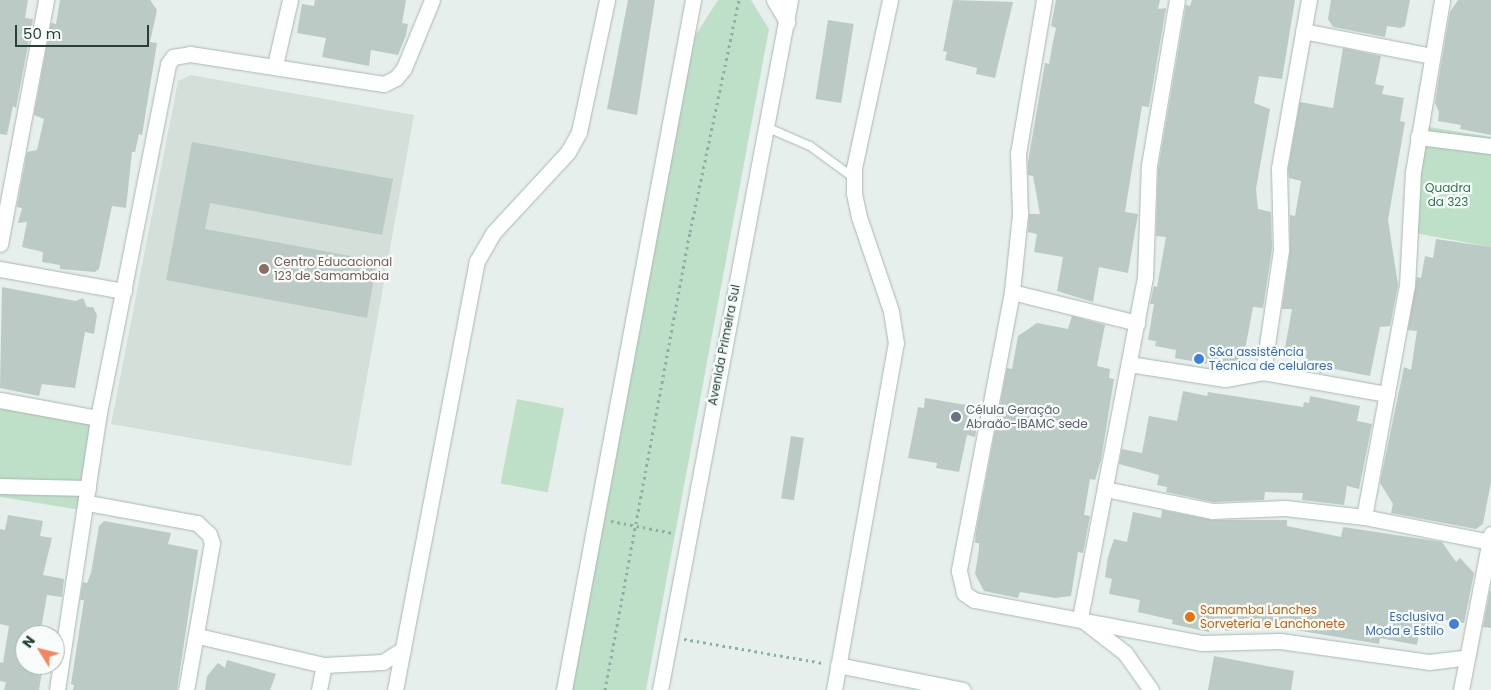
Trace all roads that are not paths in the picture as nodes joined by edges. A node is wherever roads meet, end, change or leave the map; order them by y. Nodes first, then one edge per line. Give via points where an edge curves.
1 (46, 0) edge
2 (290, 0) edge
3 (432, 0) edge
4 (607, 0) edge
5 (693, 0) edge
6 (774, 0) edge
7 (790, 0) edge
8 (890, 0) edge
9 (1044, 0) edge
10 (1177, 0) edge
11 (1309, 0) edge
12 (1442, 0) edge
13 (786, 22) junction
14 (1303, 31) junction
15 (1432, 56) junction
16 (275, 66) junction
17 (766, 127) junction
18 (1418, 137) junction
19 (1491, 146) edge
20 (854, 178) junction
21 (0, 244) edge
22 (0, 269) edge
23 (124, 291) junction
24 (1012, 292) junction
25 (1137, 322) junction
26 (1129, 364) junction
27 (1263, 372) junction
28 (1387, 394) junction
29 (0, 400) edge
30 (98, 418) junction
31 (0, 486) edge
32 (1105, 489) junction
33 (88, 495) junction
34 (1364, 517) junction
35 (1490, 538) edge
36 (1080, 618) junction
37 (198, 636) junction
38 (403, 649) junction
39 (1467, 657) junction
40 (324, 665) junction
41 (838, 665) junction
42 (57, 690) edge
43 (186, 690) edge
44 (319, 690) edge
45 (395, 690) edge
46 (564, 690) edge
47 (660, 690) edge
48 (834, 690) edge
49 (963, 690) edge
50 (1151, 690) edge
51 (1461, 690) edge

1 - 21 street
2 - 16 street
3 - 16 street via 404,68 396,78 384,84
4 - 38 street via 579,132 568,152 493,233 477,261
5 - 46 street
6 - 13 street
7 - 13 street, Avenida Primeira Sul
8 - 20 street
9 - 24 street via 1018,153 1020,214
10 - 25 street via 1149,165 1149,239
11 - 14 street
12 - 15 street
13 - 17 street, Avenida Primeira Sul
14 - 15 street
14 - 27 street via 1279,168 1281,250
15 - 18 street
16 - 23 street via 181,54 168,64
17 - 20 lane via 810,146
17 - 47 street, Avenida Primeira Sul
18 - 19 street
18 - 28 street via 1410,204 1407,286
20 - 41 street via 859,217 891,311 896,343
22 - 23 street
23 - 30 street
24 - 25 street
24 - 36 street via 959,571 960,583 964,593 974,600
25 - 26 street
26 - 27 street via 1225,379
26 - 32 street
27 - 28 street
28 - 34 street
29 - 30 street
30 - 33 street
31 - 33 street
32 - 34 street via 1212,511 1285,508
32 - 36 street
33 - 37 street via 197,523 205,528 212,543
33 - 42 street
34 - 35 street
35 - 39 street
36 - 39 street via 1201,643 1280,641 1429,662
36 - 50 street via 1125,654
37 - 40 street
37 - 43 street
38 - 40 street via 383,662
38 - 45 street
39 - 51 street
40 - 44 street
41 - 48 street
41 - 49 street

